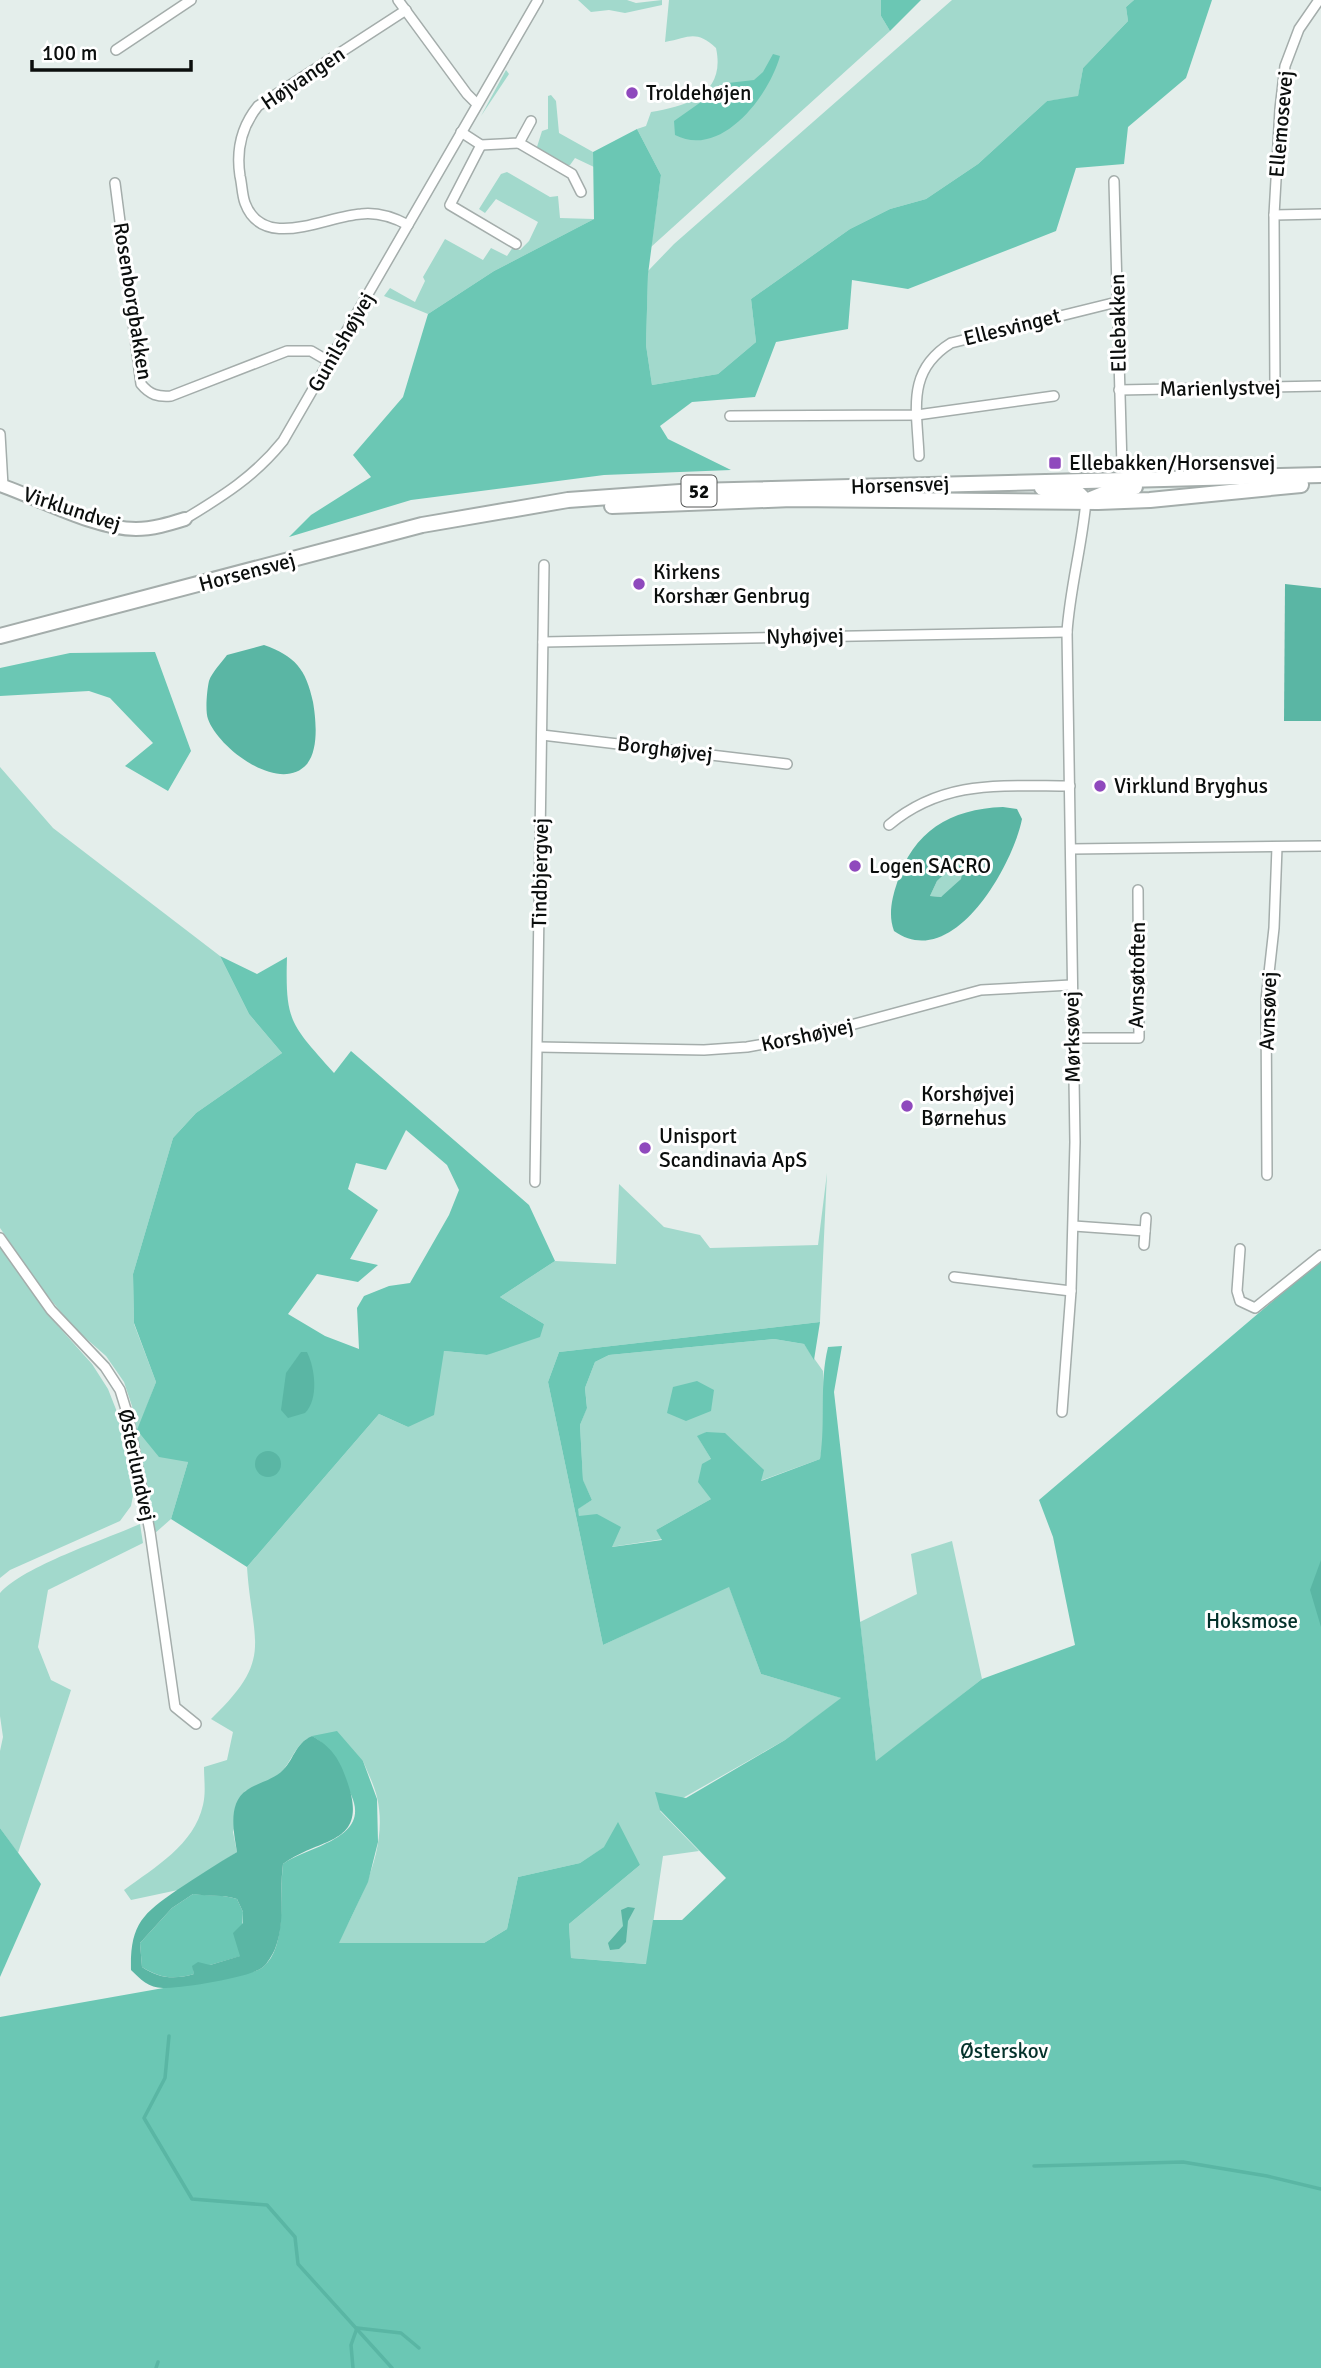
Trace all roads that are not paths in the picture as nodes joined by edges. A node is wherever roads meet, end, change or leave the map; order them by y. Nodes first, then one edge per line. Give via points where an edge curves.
1 (191, 0) edge
2 (398, 0) edge
3 (538, 0) edge
4 (1319, 0) edge
5 (406, 10) junction
6 (116, 50) dead end
7 (477, 104) junction
8 (531, 121) dead end
9 (461, 132) junction
10 (519, 143) junction
11 (481, 145) junction
12 (1114, 181) dead end
13 (116, 183) dead end
14 (581, 192) dead end
15 (1321, 214) edge
16 (1274, 215) junction
17 (408, 225) junction
18 (516, 244) dead end
19 (1117, 302) junction
20 (330, 362) junction
21 (1321, 386) edge
22 (1275, 387) junction
23 (1119, 390) junction
24 (1054, 396) dead end
25 (917, 415) junction
26 (730, 416) dead end
27 (0, 434) edge
28 (919, 456) dead end
29 (1122, 466) joint
30 (1321, 475) edge
31 (1184, 478) junction
32 (1003, 482) junction
33 (1321, 484) edge
34 (1, 485) edge
35 (1086, 501) junction
36 (481, 516) junction
37 (185, 519) joint
38 (544, 565) dead end
39 (1067, 632) junction
40 (4, 635) edge
41 (543, 642) junction
42 (542, 734) junction
43 (788, 764) dead end
44 (1070, 786) junction
45 (889, 825) dead end
46 (1321, 846) edge
47 (1277, 847) junction
48 (1071, 849) junction
49 (1138, 890) dead end
50 (1071, 985) junction
51 (1072, 1038) junction
52 (538, 1047) junction
53 (1267, 1175) dead end
54 (535, 1182) dead end
55 (1146, 1218) dead end
56 (1074, 1226) junction
57 (1145, 1231) junction
58 (0, 1238) edge
59 (1144, 1245) dead end
60 (1240, 1249) dead end
61 (1321, 1255) edge
62 (954, 1278) dead end
63 (1071, 1291) junction
64 (1062, 1412) dead end
65 (196, 1724) dead end

1 - 6 street
2 - 5 street
3 - 7 street, Gunilshøjvej
4 - 16 street, Ellemosevej via 1299,29 1286,66
5 - 7 street
5 - 17 street, Højvangen via 258,106 241,136 238,160 245,204 259,222 273,228 290,229 360,214 394,218
7 - 9 street, Gunilshøjvej
8 - 10 street
9 - 11 street
9 - 17 street, Gunilshøjvej
10 - 11 street
10 - 14 street via 572,174
11 - 18 street via 450,205
12 - 19 street, Ellebakken
13 - 20 street, Rosenborgbakken via 141,384 149,393 172,396 287,351 311,351
15 - 16 street
16 - 22 street, Ellemosevej
17 - 20 street, Gunilshøjvej
19 - 23 street, Ellebakken
19 - 25 street, Ellesvinget via 951,343 922,369
20 - 37 street, Gunilshøjvej via 262,467
21 - 22 street, Marienlystvej
22 - 23 street, Marienlystvej
23 - 29 street, Ellebakken
24 - 25 street
25 - 26 street
25 - 28 street, Ellesvinget
27 - 34 street
29 - 31 main road, 52
30 - 31 main road, Horsensvej / 52
31 - 32 main road, Horsensvej / 52
31 - 35 main road, 52 via 1116,489
32 - 35 main road, 52 via 1063,490
32 - 36 main road, Horsensvej / 52 via 694,491 568,500
33 - 35 main road, Horsensvej / 52 via 1150,500
34 - 37 street, Virklundvej via 135,530
35 - 36 main road, Horsensvej / 52 via 792,499
35 - 39 street, Mørksøvej
36 - 40 main road, Horsensvej / 52 via 422,525
38 - 41 street, Tindbjergvej
39 - 41 street, Nyhøjvej
39 - 44 street, Mørksøvej
41 - 42 street, Tindbjergvej
42 - 43 street, Borghøjvej
42 - 52 street, Tindbjergvej
44 - 45 street via 966,789 927,799
44 - 48 street, Mørksøvej
46 - 47 street
47 - 48 street
47 - 53 street, Avnsøvej via 1266,1000
48 - 50 street, Mørksøvej
49 - 51 street, Avnsøtoften via 1139,1038
50 - 51 street, Mørksøvej
50 - 52 street, Korshøjvej via 981,990 810,1036 747,1048
51 - 56 street, Mørksøvej
52 - 54 street, Tindbjergvej
55 - 57 street
56 - 57 street
56 - 63 street, Mørksøvej
57 - 59 street
58 - 65 street, Østerlundvej via 51,1310 105,1367 120,1390 150,1532 175,1707
60 - 61 street via 1237,1291 1240,1301 1255,1308
62 - 63 street
63 - 64 street, Mørksøvej

